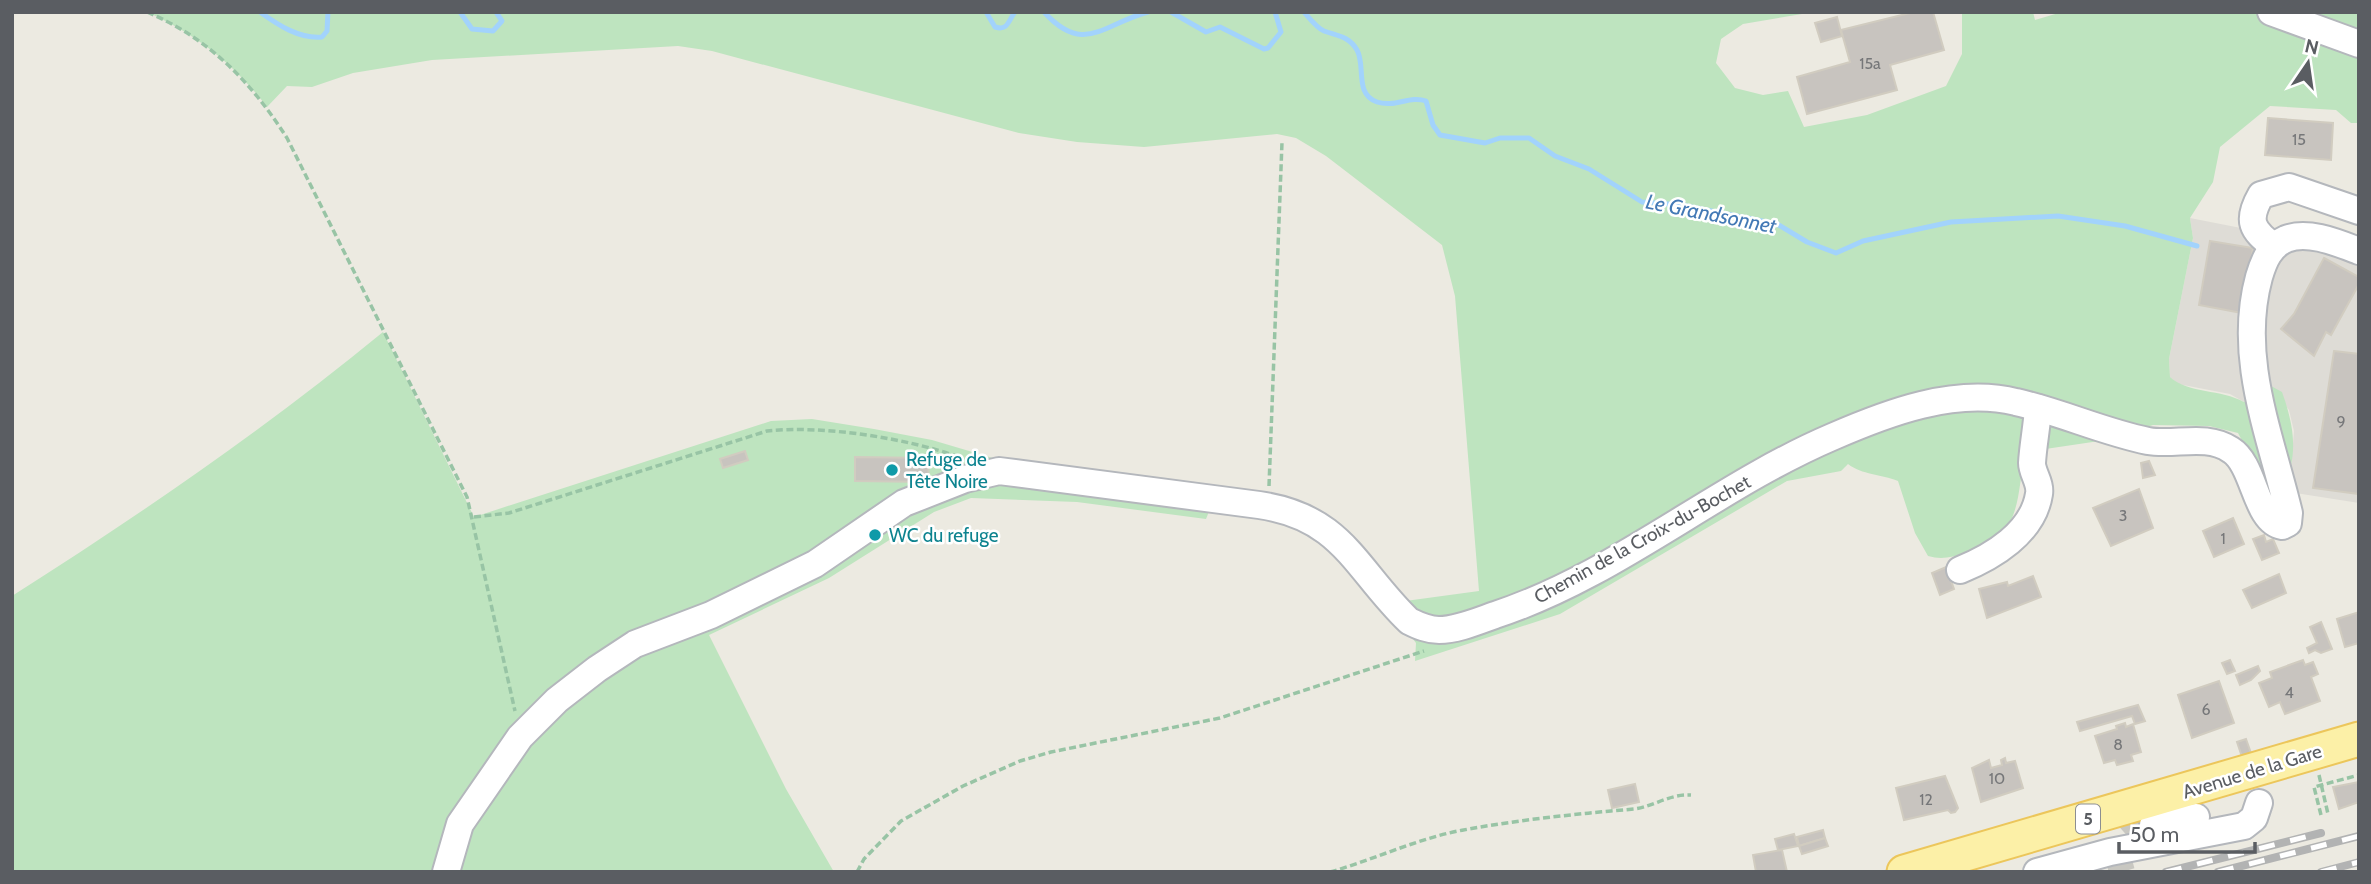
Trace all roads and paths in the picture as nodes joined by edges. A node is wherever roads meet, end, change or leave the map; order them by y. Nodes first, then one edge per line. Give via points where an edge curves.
1 (147, 12) edge
2 (2272, 12) edge
3 (2359, 44) edge
4 (1282, 142) dead end
5 (2359, 211) edge
6 (2273, 246) junction
7 (2359, 250) edge
8 (2038, 408) junction
9 (961, 457) dead end
10 (1266, 506) junction
11 (474, 517) junction
12 (1960, 570) dead end
13 (1428, 650) dead end
14 (520, 737) junction
15 (2359, 739) edge
16 (2273, 765) junction
17 (2359, 775) edge
18 (2321, 784) junction
19 (1691, 795) dead end
20 (2259, 803) junction
21 (2328, 814) dead end
22 (2321, 815) dead end
23 (2152, 825) tunnel mouth
24 (446, 872) edge
25 (857, 872) edge
26 (1330, 872) edge
27 (1904, 872) edge
28 (2037, 872) edge

1 - 11 path via 216,51 250,85 287,138
2 - 3 street
4 - 10 path
5 - 6 street via 2289,187 2261,195 2252,223 2254,232
6 - 7 street via 2288,238 2310,236
6 - 8 street, Chemin de la Croix-du-Bochet via 2253,297 2250,343 2288,523 2278,525 2269,519 2244,464 2226,447 2200,441 2151,441
8 - 10 street, Chemin de la Croix-du-Bochet via 2002,399 1963,398 1864,424 1731,488 1555,590 1509,611 1440,630 1409,621 1328,530 1301,514
8 - 12 street via 2032,466 2039,495 2033,513 2007,544
9 - 11 path via 930,447 810,429 767,431 509,513
10 - 14 street, Chemin de la Croix-du-Bochet via 999,471 965,479 904,503 816,564 711,615 635,644 557,700
11 - 14 path
13 - 25 path via 1220,718 1020,761 901,821
14 - 24 street, Chemin de la Croix-du-Bochet via 460,824
15 - 16 main road, Avenue de la Gare / 5
16 - 20 street via 2273,784
16 - 27 main road, Avenue de la Gare / 5
17 - 18 path
18 - 21 path
18 - 22 path via 2314,787
19 - 26 path via 1669,796 1646,807 1456,831
20 - 23 street
20 - 28 street via 2254,818 2244,826 2110,852

